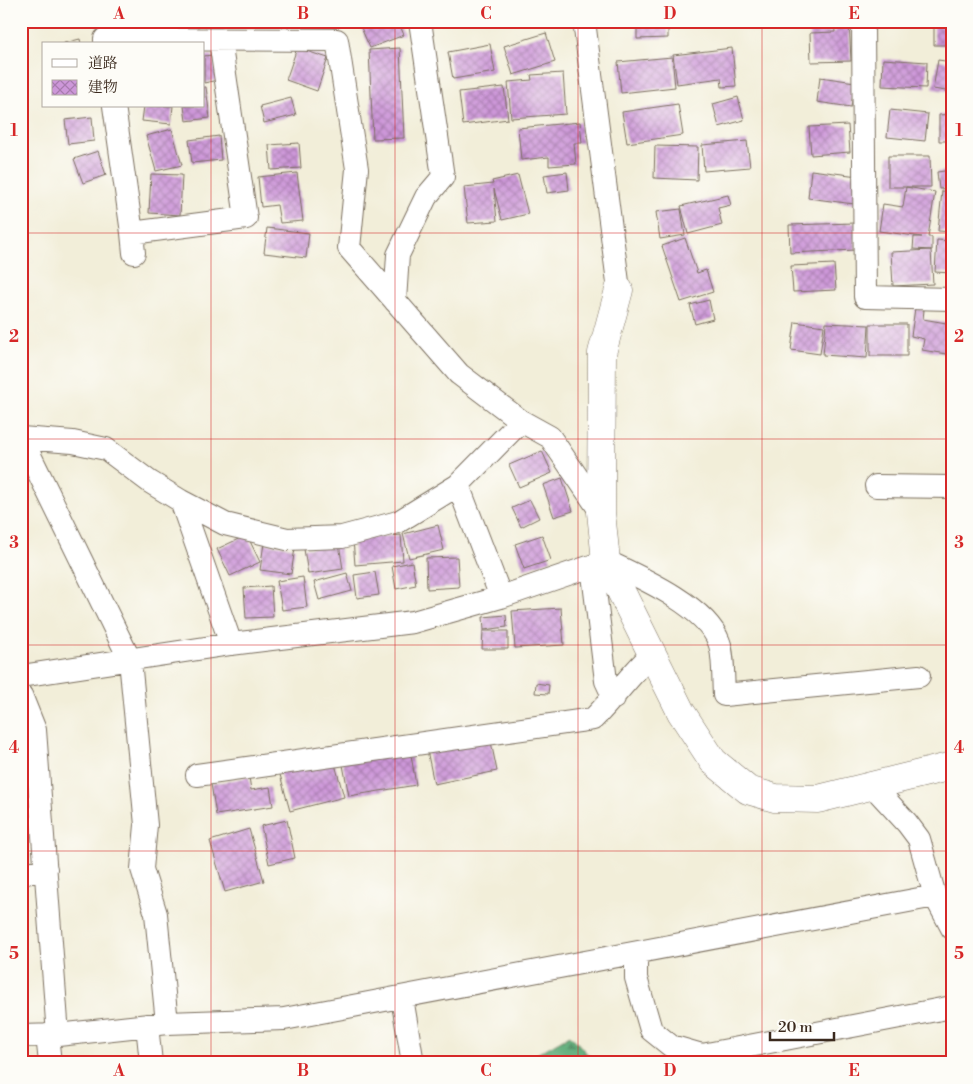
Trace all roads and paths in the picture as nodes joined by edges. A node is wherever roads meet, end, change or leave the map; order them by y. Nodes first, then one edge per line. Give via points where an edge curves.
1 (420, 21) edge
2 (584, 21) edge
3 (863, 21) edge
4 (334, 31) edge
5 (220, 40) junction
6 (105, 42) edge
7 (114, 108) edge
8 (619, 290) joint
9 (952, 299) edge
10 (395, 301) junction
11 (521, 421) junction
12 (22, 438) edge
13 (458, 485) junction
14 (876, 486) dead end
15 (952, 487) edge
16 (181, 501) junction
17 (601, 512) junction
18 (599, 563) junction
19 (501, 597) junction
20 (231, 644) junction
21 (651, 655) junction
22 (130, 660) junction
23 (21, 676) edge
24 (919, 676) dead end
25 (21, 695) edge
26 (614, 698) junction
27 (952, 766) edge
28 (197, 775) dead end
29 (872, 785) junction
30 (46, 869) junction
31 (21, 874) edge
32 (935, 896) junction
33 (952, 928) edge
34 (636, 952) junction
35 (402, 998) junction
36 (952, 1007) edge
37 (157, 1024) junction
38 (52, 1035) junction
39 (21, 1036) edge
40 (50, 1063) edge
41 (151, 1063) edge
42 (413, 1063) edge

1 - 10 street via 443,177 426,197 398,255
2 - 8 street
3 - 9 street via 865,297
4 - 5 street
4 - 10 street via 358,169 349,248
5 - 6 street via 104,39
5 - 7 street via 246,218 133,243
8 - 17 street via 602,354
10 - 11 street via 459,374
11 - 13 street
11 - 17 street via 550,437
12 - 16 street via 74,442 106,449
12 - 22 street
13 - 16 street via 398,522 342,537 287,539 225,524
13 - 19 street
14 - 15 street
16 - 20 street
17 - 18 street
18 - 19 street
18 - 21 street
18 - 24 street via 642,578 685,604 710,625 720,643 724,695
18 - 26 street via 606,682
19 - 20 street via 413,622
20 - 22 street
21 - 26 street
21 - 29 street via 680,712 713,761 748,790 775,798 818,799
22 - 23 street
22 - 37 street via 146,824 142,870 156,914
25 - 30 street via 35,730
26 - 28 street via 593,719
27 - 29 street
29 - 32 street via 919,839
30 - 31 street
30 - 38 street
32 - 33 street
32 - 34 street
34 - 35 street
34 - 36 street via 636,978 651,1030 671,1046 702,1055
35 - 37 street via 284,1019
35 - 42 street
37 - 38 street
37 - 41 street
38 - 39 street
38 - 40 street

